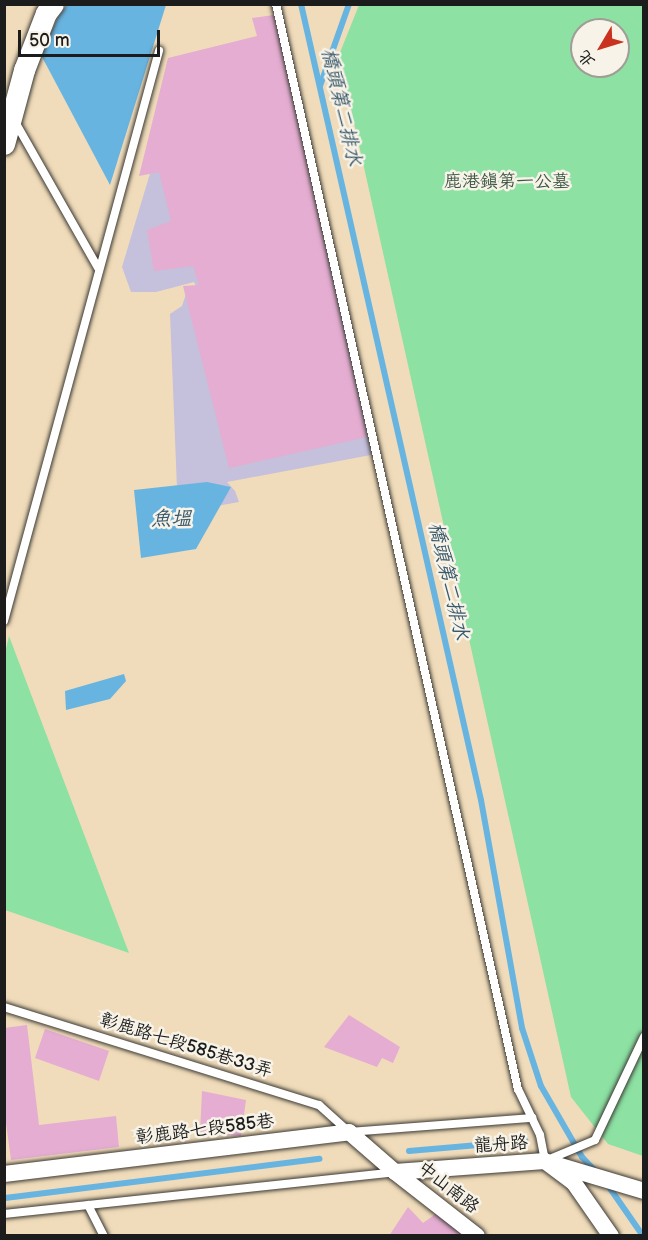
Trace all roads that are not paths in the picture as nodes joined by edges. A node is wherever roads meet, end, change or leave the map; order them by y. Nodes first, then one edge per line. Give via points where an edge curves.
1 (53, 4) edge
2 (276, 4) edge
3 (159, 51) dead end
4 (8, 110) edge
5 (4, 144) edge
6 (98, 268) junction
7 (4, 621) edge
8 (4, 1007) edge
9 (644, 1037) edge
10 (640, 1047) edge
11 (532, 1118) junction
12 (349, 1132) junction
13 (550, 1158) junction
14 (395, 1172) junction
15 (4, 1174) edge
16 (644, 1191) edge
17 (88, 1205) junction
18 (4, 1214) edge
19 (104, 1236) edge
20 (477, 1236) edge
21 (611, 1236) edge

1 - 4 street
2 - 11 lane via 518,1089
3 - 6 lane
4 - 5 street
4 - 6 lane
6 - 7 lane
8 - 12 lane, 彰鹿路七段585巷33弄 via 320,1105
9 - 10 lane
10 - 13 lane via 595,1140
11 - 12 lane
11 - 13 lane
12 - 14 street
12 - 15 street, 彰鹿路七段585巷
13 - 14 street, 龍舟路
13 - 16 street
13 - 21 street, 龍舟路 via 574,1183
14 - 17 lane
14 - 20 street, 中山南路
17 - 18 lane
17 - 19 lane

